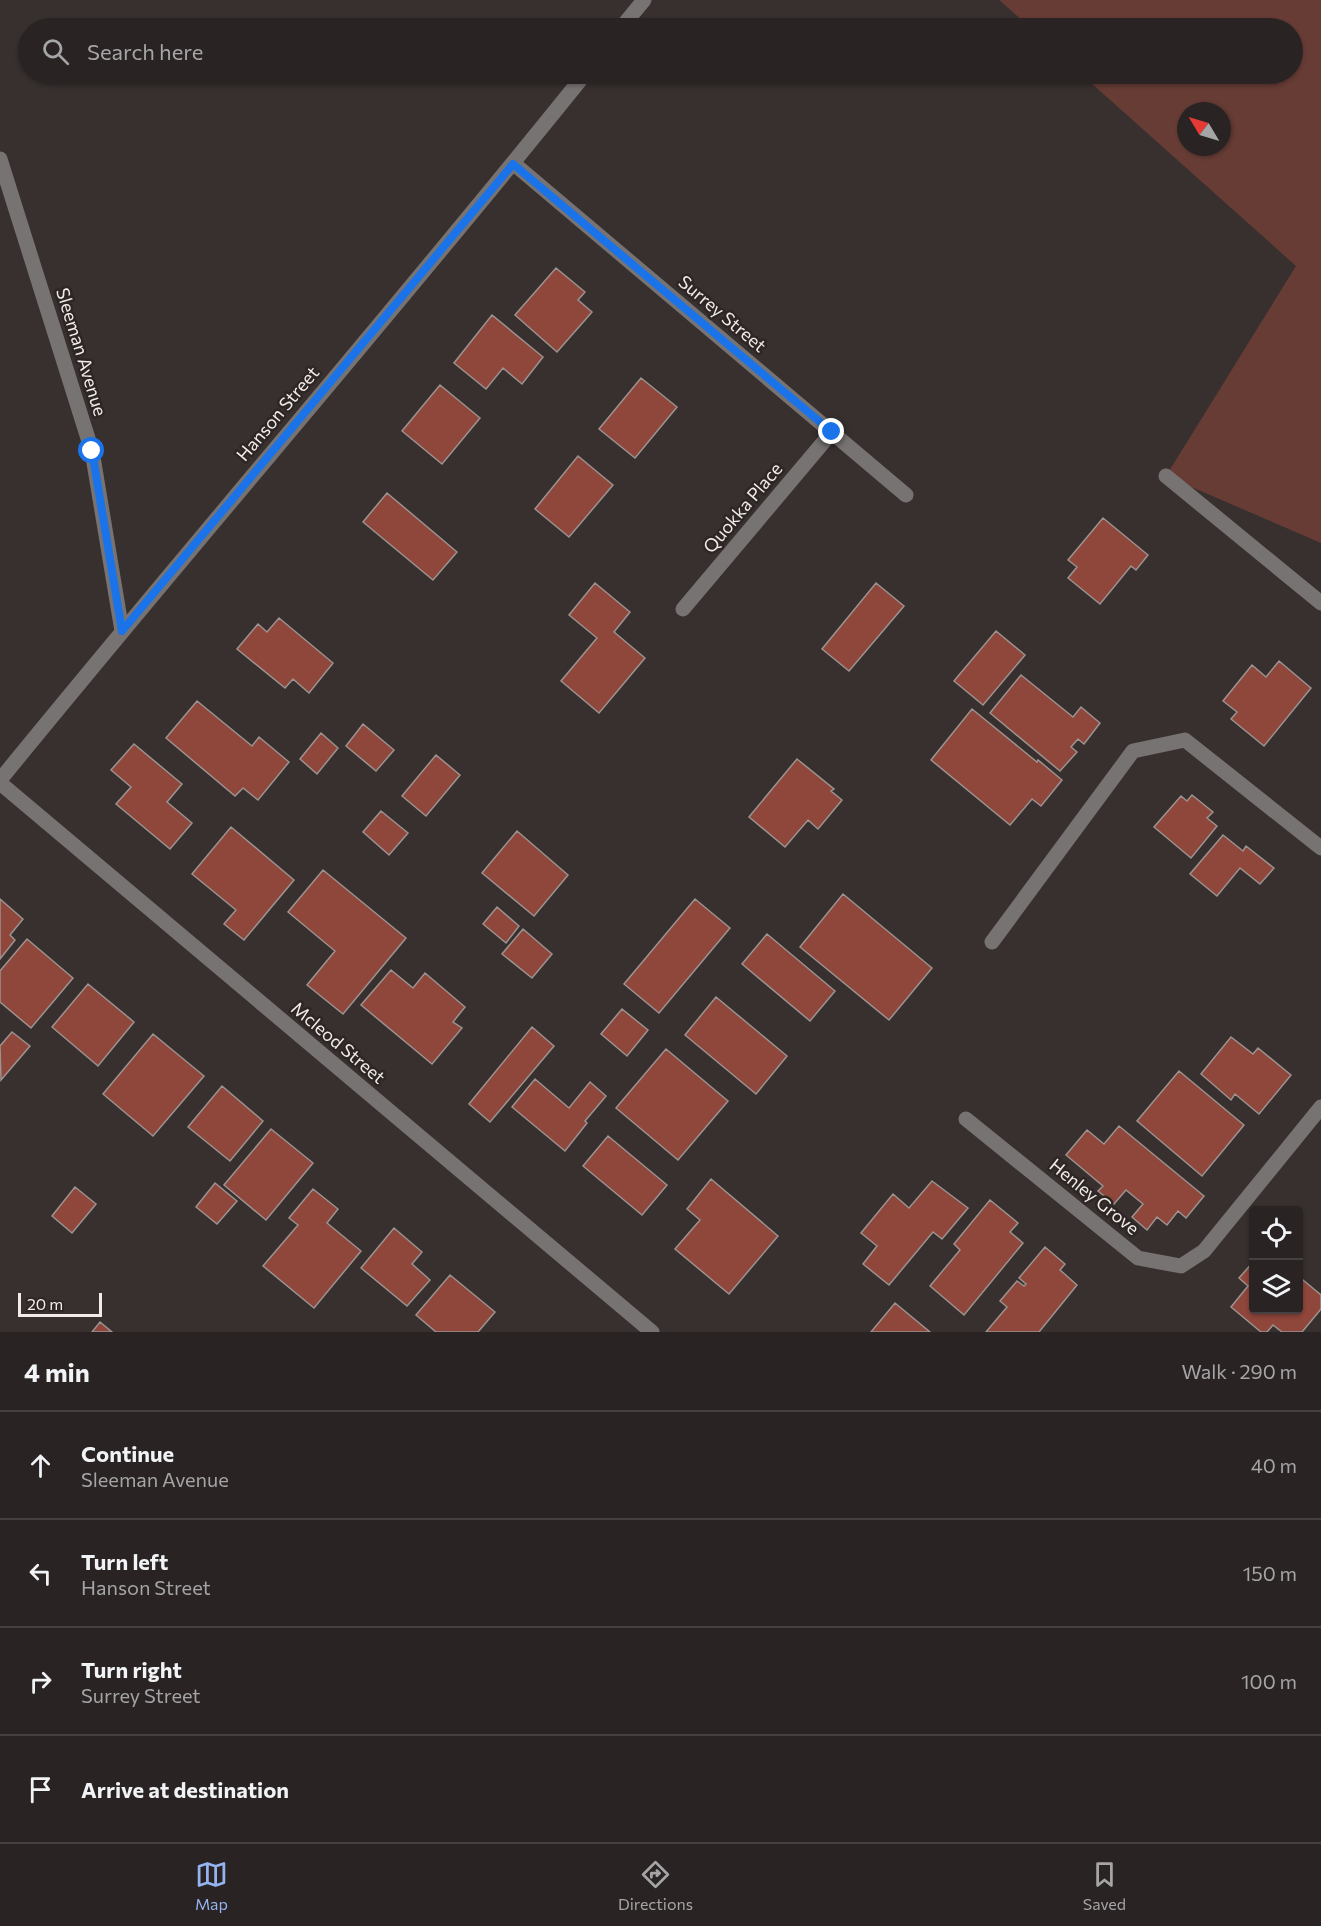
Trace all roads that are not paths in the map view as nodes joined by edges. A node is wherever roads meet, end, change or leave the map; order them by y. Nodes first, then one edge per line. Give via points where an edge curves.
1 (644, 0) edge
2 (629, 18) edge
3 (577, 84) edge
4 (0, 159) edge
5 (513, 164) junction
6 (832, 432) junction
7 (1166, 476) dead end
8 (906, 495) dead end
9 (1321, 603) edge
10 (683, 609) dead end
11 (122, 631) junction
12 (0, 782) edge
13 (1321, 848) edge
14 (992, 942) dead end
15 (1321, 1107) edge
16 (966, 1119) dead end
17 (652, 1332) edge

1 - 2 street
3 - 5 street, Hanson Street
4 - 11 street, Sleeman Avenue via 92,451
5 - 6 street, Surrey Street
5 - 11 street, Hanson Street
6 - 8 street, Surrey Street
6 - 10 street, Quokka Place
7 - 9 street
11 - 12 street, Hanson Street
12 - 17 street, Mcleod Street
13 - 14 street via 1185,740 1133,751
15 - 16 street, Henley Grove via 1204,1251 1181,1266 1138,1258

